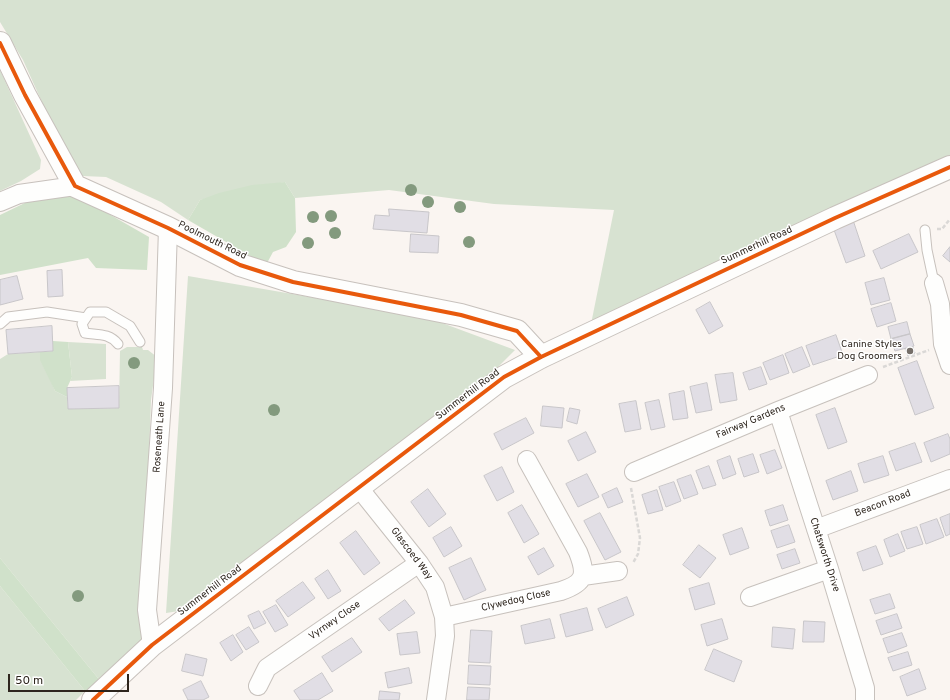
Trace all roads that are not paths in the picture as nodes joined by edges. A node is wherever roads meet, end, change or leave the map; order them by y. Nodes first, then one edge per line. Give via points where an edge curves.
1 (0, 43) edge
2 (950, 167) edge
3 (74, 186) junction
4 (0, 202) edge
5 (168, 228) junction
6 (925, 230) dead end
7 (934, 283) joint
8 (86, 318) junction
9 (0, 324) edge
10 (140, 342) dead end
11 (118, 344) dead end
12 (541, 357) junction
13 (950, 365) edge
14 (868, 375) road end
15 (778, 411) junction
16 (527, 460) dead end
17 (634, 472) road end
18 (950, 478) edge
19 (359, 488) junction
20 (816, 529) junction
21 (419, 563) junction
22 (829, 569) junction
23 (618, 571) road end
24 (583, 576) junction
25 (750, 597) dead end
26 (444, 617) junction
27 (152, 645) junction
28 (258, 686) dead end
29 (96, 699) edge
30 (436, 700) edge
31 (865, 700) edge

1 - 3 street
2 - 12 street, Summerhill Road via 835,218
3 - 4 street via 19,194
3 - 5 street, Poolmouth Road
5 - 12 street, Poolmouth Road via 240,265 293,282 461,315 517,331
5 - 27 street, Roseneath Lane via 163,388 147,610
6 - 7 lane
7 - 13 street via 940,304 943,344
8 - 9 lane via 47,312 8,317
8 - 10 lane via 90,312 106,312 130,326
8 - 11 lane via 82,324 85,333 106,335
12 - 19 street, Summerhill Road via 504,377
14 - 15 street, Fairway Gardens
15 - 17 street, Fairway Gardens
15 - 20 street, Chatsworth Drive
16 - 24 street via 578,552 583,565
18 - 20 street, Beacon Road
19 - 21 street, Glascoed Way
19 - 27 street, Summerhill Road
20 - 22 street, Chatsworth Drive
21 - 26 street, Glascoed Way via 435,587
21 - 28 street, Vyrnwy Close via 267,668
22 - 25 street
22 - 31 street, Chatsworth Drive via 865,688
23 - 24 street
24 - 26 street, Clywedog Close via 575,586 561,591
26 - 30 street, Glascoed Way via 445,636
27 - 29 street, Summerhill Road

